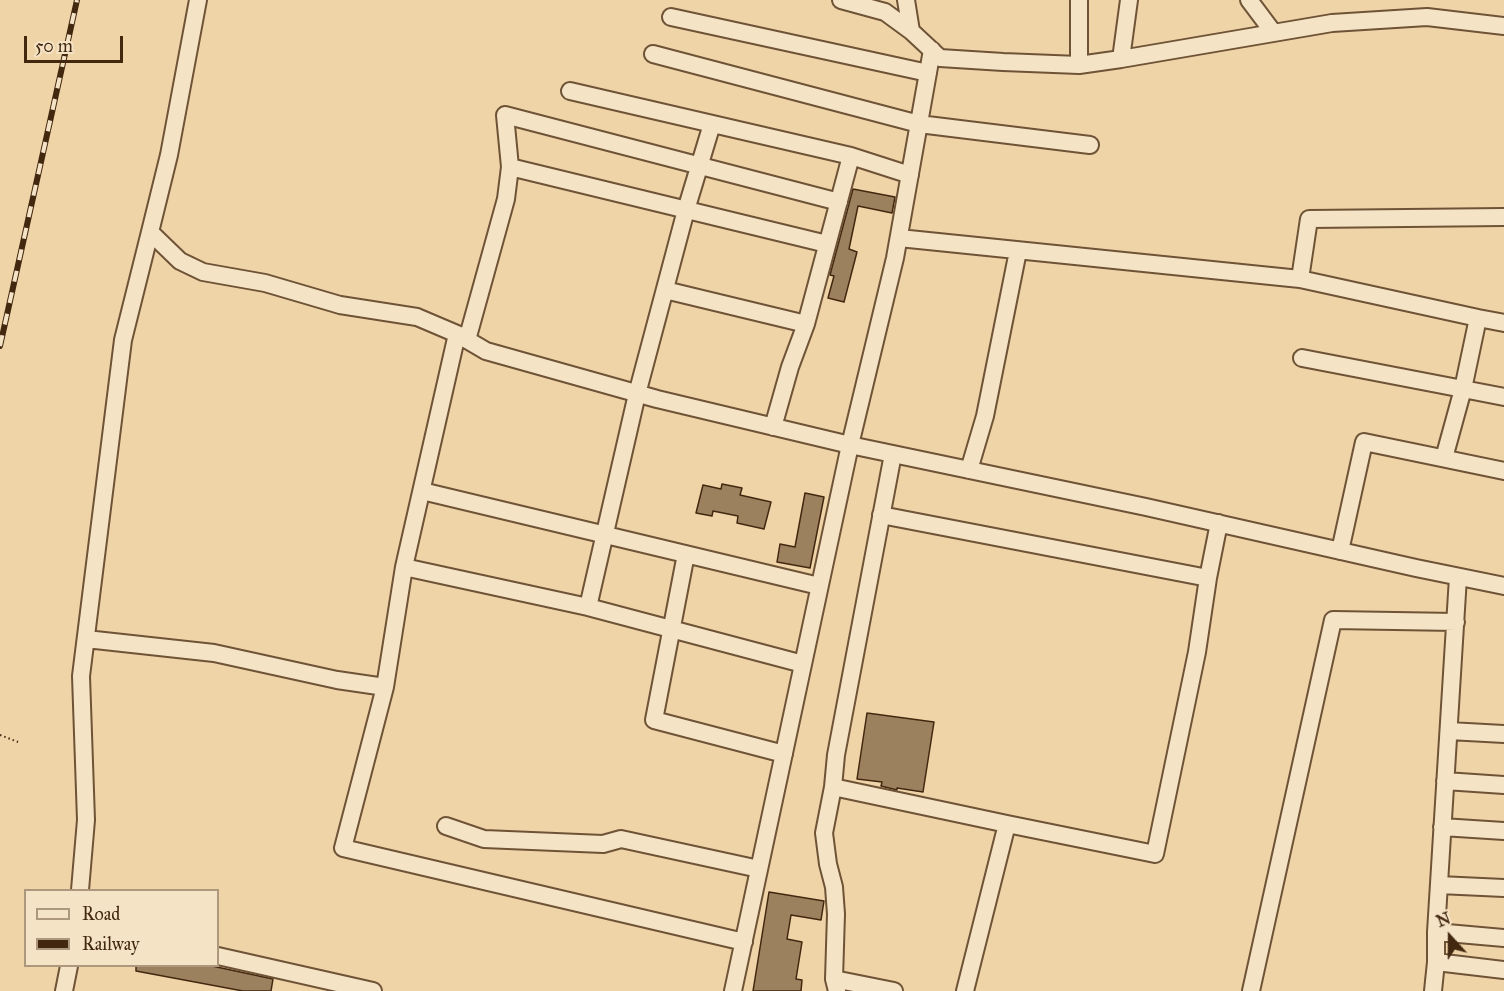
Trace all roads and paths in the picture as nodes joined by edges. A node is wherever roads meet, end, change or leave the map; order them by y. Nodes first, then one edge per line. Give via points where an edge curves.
1 (198, 0) edge
2 (841, 0) edge
3 (906, 0) edge
4 (1078, 0) edge
5 (1129, 0) edge
6 (1249, 0) edge
7 (671, 17) dead end
8 (1504, 26) edge
9 (911, 31) junction
10 (1274, 32) junction
11 (932, 50) junction
12 (653, 54) dead end
13 (1121, 59) junction
14 (1079, 65) junction
15 (928, 73) junction
16 (570, 91) dead end
17 (712, 124) junction
18 (918, 124) junction
19 (1090, 145) dead end
20 (851, 156) junction
21 (699, 166) junction
22 (510, 168) junction
23 (910, 175) junction
24 (839, 202) junction
25 (686, 210) junction
26 (1504, 217) edge
27 (150, 232) junction
28 (899, 238) junction
29 (827, 244) junction
30 (1018, 251) junction
31 (1300, 279) junction
32 (665, 290) junction
33 (1478, 318) junction
34 (1504, 323) edge
35 (806, 324) junction
36 (462, 337) junction
37 (1302, 358) dead end
38 (1463, 389) junction
39 (637, 394) junction
40 (1504, 397) edge
41 (773, 427) junction
42 (849, 445) junction
43 (893, 454) junction
44 (1444, 458) junction
45 (969, 470) junction
46 (1504, 471) edge
47 (422, 491) junction
48 (881, 515) junction
49 (1219, 523) junction
50 (605, 535) junction
51 (1340, 551) junction
52 (686, 554) junction
53 (404, 567) junction
54 (1458, 577) junction
55 (1208, 578) junction
56 (819, 586) junction
57 (1504, 586) edge
58 (588, 607) junction
59 (1455, 622) junction
60 (671, 629) junction
61 (86, 639) junction
62 (803, 664) junction
63 (385, 687) junction
64 (1449, 731) junction
65 (1504, 734) edge
66 (0, 735) edge
67 (18, 742) dead end
68 (784, 754) junction
69 (1445, 781) junction
70 (1504, 785) edge
71 (833, 787) junction
72 (1007, 824) junction
73 (446, 826) dead end
74 (1442, 827) junction
75 (1504, 831) edge
76 (759, 868) junction
77 (1439, 885) junction
78 (1504, 888) edge
79 (80, 889) edge
80 (1436, 932) junction
81 (1504, 938) edge
82 (744, 942) junction
83 (219, 956) edge
84 (1436, 962) junction
85 (69, 967) edge
86 (1504, 970) edge
87 (835, 985) edge
88 (64, 991) edge
89 (373, 991) edge
90 (733, 991) edge
91 (894, 991) edge
92 (965, 991) edge
93 (1251, 991) edge
94 (1433, 991) edge

1 - 27 street via 169,155
2 - 9 street via 885,12
3 - 9 street
4 - 14 street
5 - 13 street
6 - 10 street
7 - 15 street
8 - 10 street via 1426,17 1332,23
9 - 11 street
10 - 13 street
11 - 14 street via 940,58
11 - 15 street
12 - 18 street
13 - 14 street
15 - 18 street
16 - 17 street
17 - 20 street
17 - 21 street
18 - 19 street
18 - 23 street
20 - 23 street
20 - 24 street
21 - 22 street via 505,115
21 - 24 street
21 - 25 street
22 - 25 street
22 - 36 street via 506,199
23 - 28 street
24 - 29 street
25 - 29 street
25 - 32 street
26 - 31 street via 1309,219
27 - 36 street via 180,261 203,272 265,283 340,305 417,317
27 - 61 street via 123,340
28 - 30 street
28 - 42 street
29 - 35 street
30 - 31 street
30 - 45 street via 986,416
31 - 33 street
32 - 35 street
32 - 39 street
33 - 34 street
33 - 38 street
35 - 41 street
36 - 39 street via 486,351
36 - 47 street
37 - 38 street
38 - 40 street
38 - 44 street
39 - 41 street
39 - 50 street
41 - 42 street
42 - 43 street
42 - 56 street
43 - 45 street
43 - 48 street
44 - 46 street
44 - 51 street via 1364,442
45 - 49 street
47 - 50 street
47 - 53 street
48 - 55 street
48 - 71 street
49 - 51 street
49 - 55 street
50 - 52 street
50 - 58 street
51 - 54 street
52 - 56 street
52 - 60 street
53 - 58 street
53 - 63 street
54 - 57 street
54 - 59 street
55 - 72 street via 1197,652 1155,854
56 - 62 street
58 - 60 street
59 - 64 street
59 - 93 street via 1333,620
60 - 62 street
60 - 68 street via 654,720
61 - 63 street via 214,653
61 - 79 street via 81,676 86,820
62 - 68 street
63 - 82 street via 343,848
64 - 65 street
64 - 69 street
66 - 67 path
68 - 76 street
69 - 70 street
69 - 74 street
71 - 72 street
71 - 87 street via 824,833 836,914
72 - 92 street
73 - 76 street via 484,839 603,844 621,839
74 - 75 street
74 - 77 street
76 - 82 street
77 - 78 street
77 - 80 street
80 - 81 street
80 - 84 street
82 - 90 street
83 - 89 street
84 - 86 street
84 - 94 street
85 - 88 street
87 - 91 street

